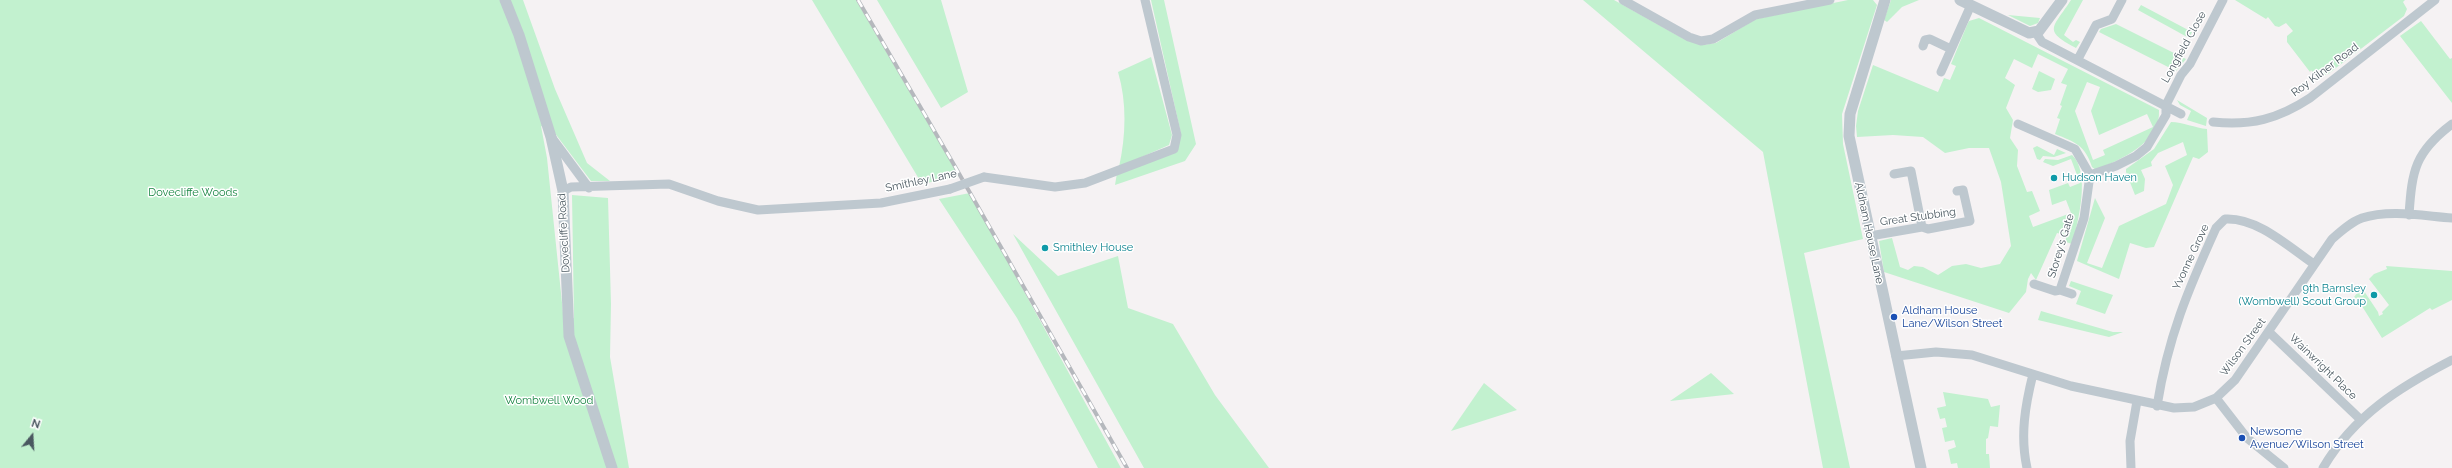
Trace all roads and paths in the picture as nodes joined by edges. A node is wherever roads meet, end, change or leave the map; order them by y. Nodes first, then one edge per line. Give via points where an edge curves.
1 (505, 0) edge
2 (1145, 0) edge
3 (1623, 0) edge
4 (1830, 0) edge
5 (1885, 0) edge
6 (1960, 0) edge
7 (2062, 0) edge
8 (2122, 0) edge
9 (2223, 0) edge
10 (2435, 0) edge
11 (1971, 5) junction
12 (2036, 33) junction
13 (1923, 46) dead end
14 (1951, 49) junction
15 (2078, 60) junction
16 (1941, 72) dead end
17 (2166, 105) junction
18 (2181, 114) dead end
19 (2213, 122) dead end
20 (2018, 124) dead end
21 (2452, 124) edge
22 (551, 137) junction
23 (1894, 174) dead end
24 (2090, 174) junction
25 (589, 188) junction
26 (563, 191) junction
27 (1957, 191) dead end
28 (2409, 214) junction
29 (2452, 218) edge
30 (1922, 227) junction
31 (1870, 236) junction
32 (2314, 264) junction
33 (2034, 284) dead end
34 (2060, 290) junction
35 (2072, 294) dead end
36 (2269, 332) junction
37 (1896, 356) junction
38 (2452, 360) edge
39 (2033, 374) junction
40 (2216, 398) junction
41 (2138, 401) junction
42 (2157, 406) junction
43 (2361, 420) junction
44 (612, 468) edge
45 (1921, 468) edge
46 (2027, 468) edge
47 (2131, 468) edge
48 (2284, 468) edge
49 (2323, 468) edge

1 - 22 street, Dovecliffe Road via 519,35
2 - 25 street, Smithley Lane, bridge via 1177,135 1174,149 1085,183 1054,186 984,177 950,189 882,202 758,210 718,201 669,184
3 - 4 street via 1688,37 1701,41 1714,39 1755,15
5 - 31 street, Aldham House Lane via 1857,90 1849,126
6 - 11 street
7 - 12 street
8 - 15 street via 2112,19 2096,25
9 - 17 street, Longfield Close via 2217,19
10 - 19 street, Roy Kilner Road via 2310,98 2289,111 2274,118 2254,122
11 - 12 street via 2020,31
11 - 14 street
12 - 15 street via 2042,42
13 - 14 street via 1925,40 1930,39
14 - 16 street
15 - 17 street
17 - 18 street
17 - 24 street via 2166,115 2147,147 2116,166
20 - 24 street via 2075,149
21 - 28 street via 2421,154 2412,180
22 - 25 street
22 - 26 street, Dovecliffe Road
23 - 30 street via 1911,171
24 - 34 street, Storey's Gate via 2084,218
25 - 26 street, Smithley Lane via 571,187
26 - 44 street, Dovecliffe Road via 569,336
27 - 30 street, Great Stubbing via 1963,190 1971,226 1928,229
28 - 29 street, Wilson Street
28 - 32 street, Wilson Street via 2362,218 2347,226 2332,239
30 - 31 street, Great Stubbing
31 - 37 street, Aldham House Lane
32 - 36 street, Wilson Street
32 - 42 street, Yvonne Grove via 2259,228 2239,218 2225,219 2216,228 2178,316 2163,371
33 - 34 street, Storey's Gate via 2055,291
34 - 35 street
36 - 40 street, Wilson Street via 2235,380
36 - 43 street, Wainwright Place
37 - 39 street, Wilson Street via 1936,352 1972,355
37 - 45 street, Aldham House Lane
38 - 43 street via 2405,385
39 - 41 street, Wilson Street via 2071,386
39 - 46 street via 2025,406 2023,436
40 - 42 street, Wilson Street via 2194,407
40 - 48 street via 2247,438
41 - 42 street, Wilson Street
41 - 47 street via 2130,441
43 - 49 street via 2345,436

